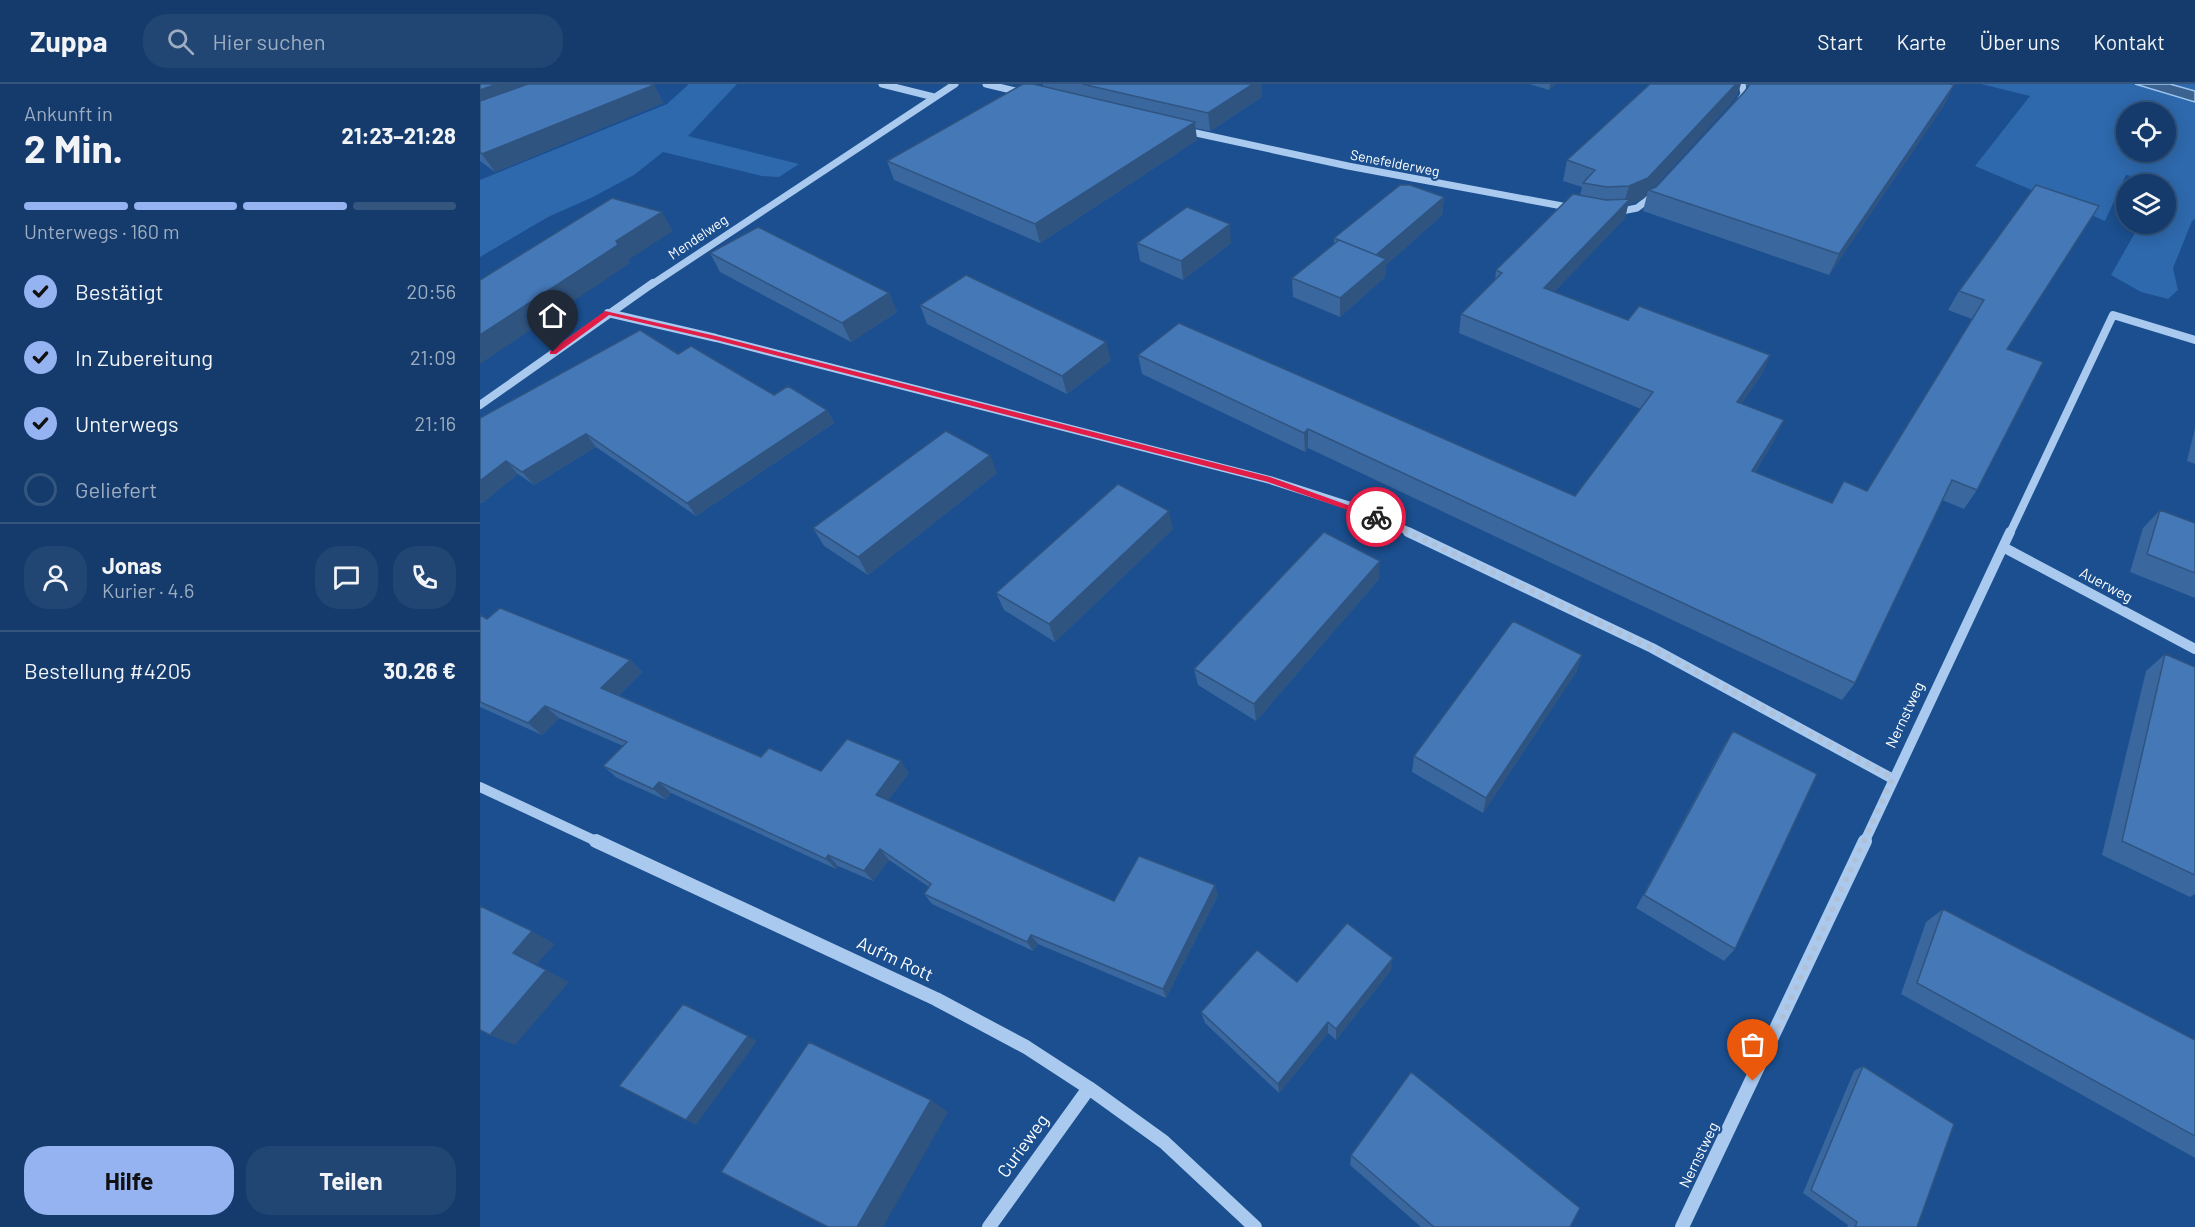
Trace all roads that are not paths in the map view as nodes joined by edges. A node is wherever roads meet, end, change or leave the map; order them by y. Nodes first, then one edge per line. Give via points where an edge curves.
1 (882, 84) edge
2 (956, 84) edge
3 (986, 84) edge
4 (1742, 84) edge
5 (1029, 94) edge
6 (934, 97) junction
7 (1734, 108) edge
8 (1170, 127) edge
9 (1661, 188) edge
10 (1581, 209) edge
11 (1602, 213) edge
12 (608, 313) junction
13 (2195, 340) edge
14 (480, 405) edge
15 (2003, 548) junction
16 (2195, 649) edge
17 (1893, 778) junction
18 (480, 787) edge
19 (1089, 1088) junction
20 (989, 1227) edge
21 (1255, 1227) edge
22 (1682, 1227) edge

1 - 6 street
2 - 6 street, Mendelweg
3 - 5 street
4 - 7 street via 1744,94
6 - 12 street, Mendelweg
8 - 10 street, Senefelderweg via 1359,168
9 - 11 street via 1637,208
12 - 14 street, Mendelweg
12 - 17 street via 1270,480 1362,510 1652,648
13 - 15 street, Nernstweg via 2113,315
15 - 16 street, Auerweg
15 - 17 street, Nernstweg
17 - 22 street, Nernstweg via 1803,977
18 - 19 street, Auf'm Rott via 936,999 1026,1047
19 - 20 street, Curieweg
19 - 21 street, Auf'm Rott via 1164,1142

